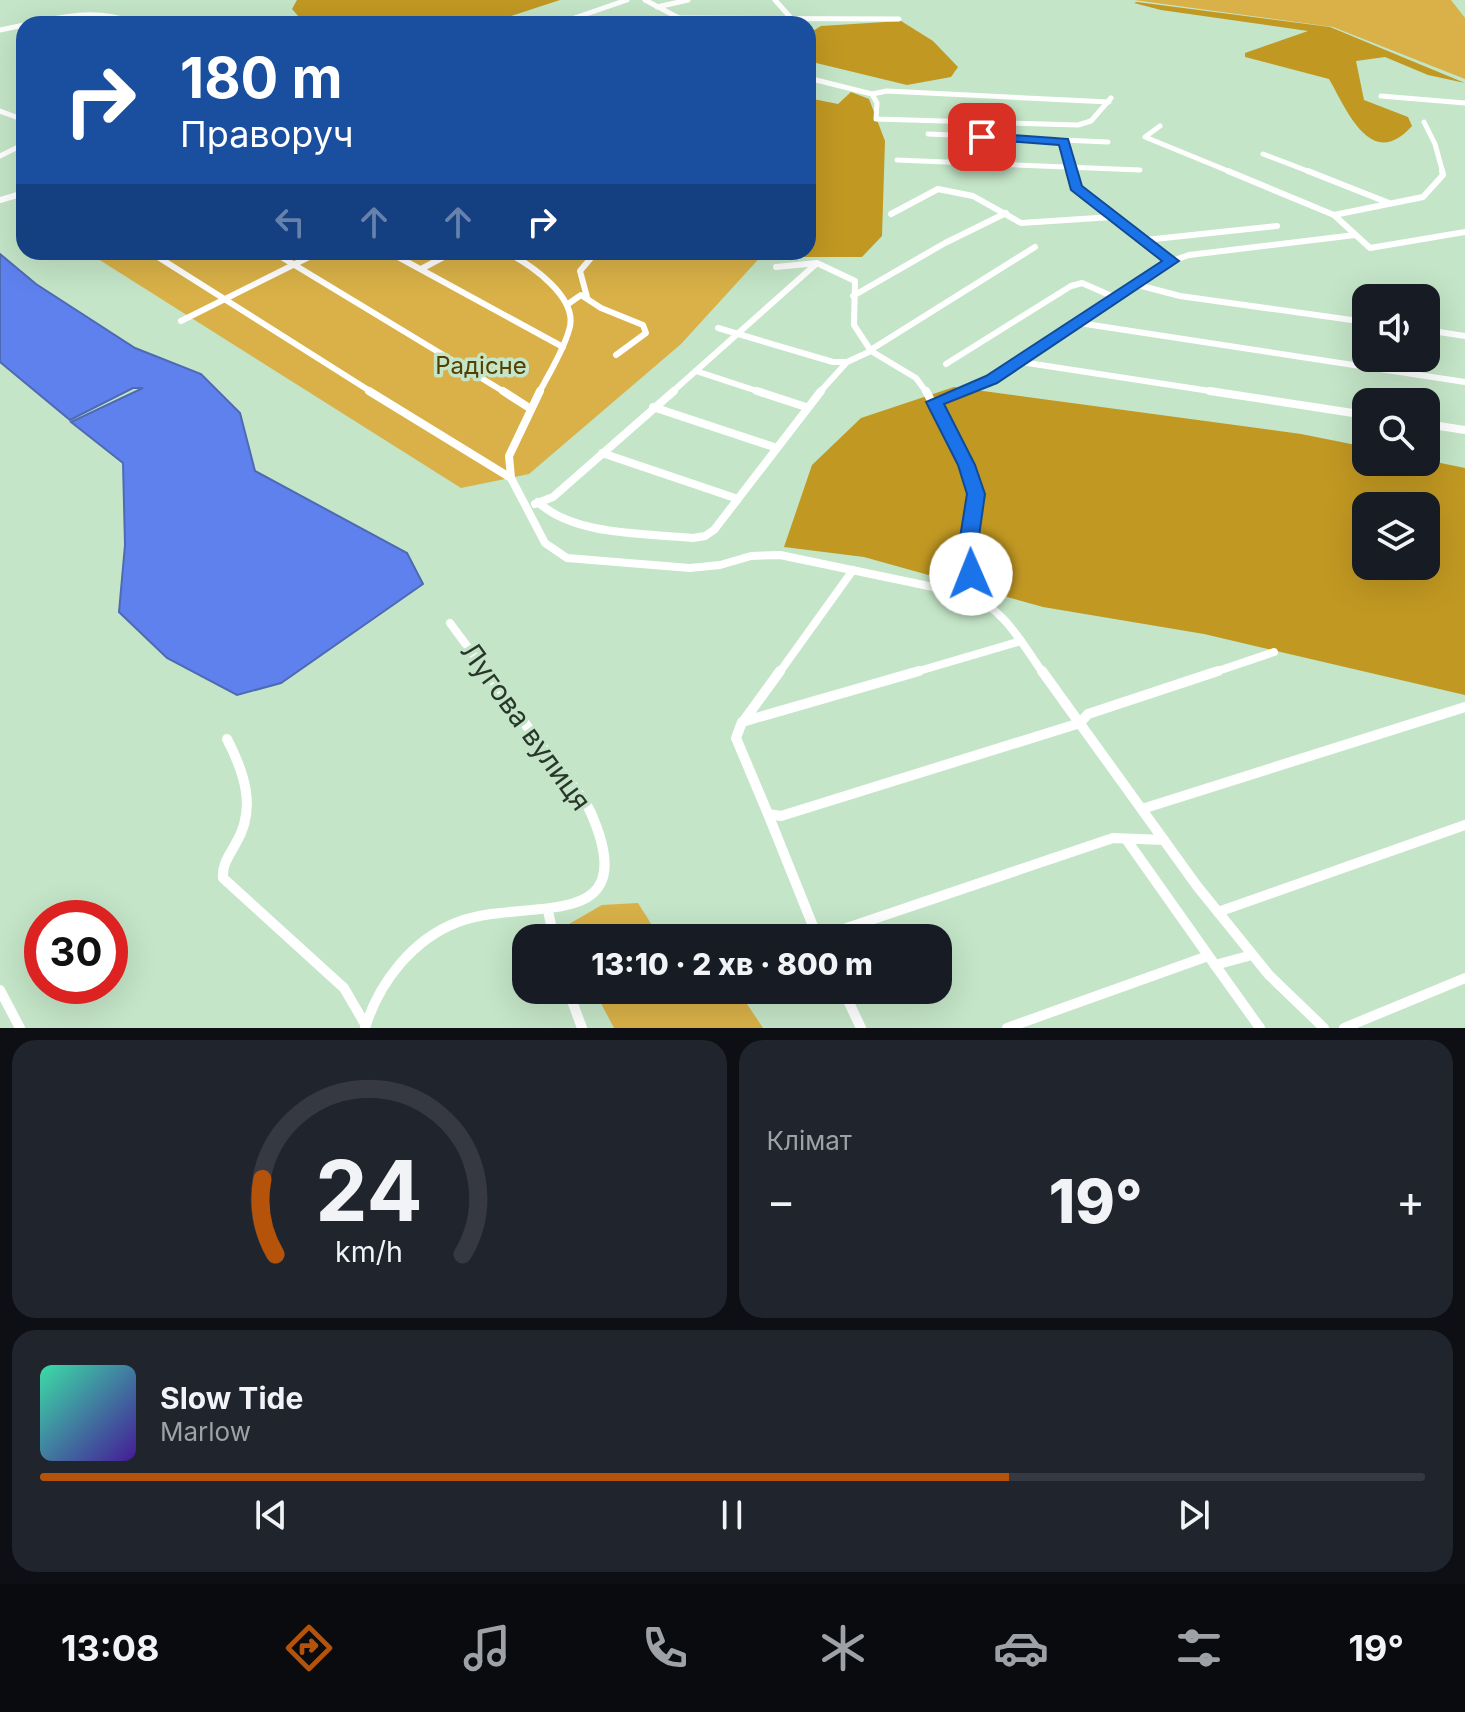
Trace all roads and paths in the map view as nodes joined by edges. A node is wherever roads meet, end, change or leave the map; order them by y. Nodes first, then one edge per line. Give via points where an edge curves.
1 (627, 0) edge
2 (645, 0) edge
3 (688, 0) edge
4 (775, 0) edge
5 (657, 7) junction
6 (62, 16) edge
7 (115, 16) edge
8 (580, 16) edge
9 (675, 16) edge
10 (789, 16) edge
11 (816, 18) edge
12 (899, 19) dead end
13 (0, 22) edge
14 (3, 29) edge
15 (816, 80) edge
16 (872, 94) junction
17 (1381, 96) dead end
18 (1465, 103) edge
19 (1424, 122) dead end
20 (1160, 126) dead end
21 (928, 134) dead end
22 (1064, 141) junction
23 (1108, 142) dead end
24 (1263, 154) dead end
25 (897, 160) dead end
26 (1070, 169) junction
27 (1140, 170) dead end
28 (1390, 204) junction
29 (1006, 213) junction
30 (891, 214) dead end
31 (1334, 215) junction
32 (1112, 217) junction
33 (1277, 226) dead end
34 (1465, 232) edge
35 (1355, 235) junction
36 (1145, 240) junction
37 (1035, 247) dead end
38 (163, 260) edge
39 (285, 260) edge
40 (303, 260) edge
41 (404, 260) edge
42 (438, 260) edge
43 (519, 260) edge
44 (589, 260) edge
45 (1172, 261) junction
46 (817, 263) junction
47 (293, 265) junction
48 (776, 267) dead end
49 (421, 269) junction
50 (1134, 284) junction
51 (853, 296) junction
52 (587, 297) junction
53 (1114, 297) junction
54 (226, 299) junction
55 (568, 304) junction
56 (1352, 320) edge
57 (181, 321) dead end
58 (1079, 323) junction
59 (718, 328) dead end
60 (1440, 332) edge
61 (737, 334) junction
62 (1465, 336) edge
63 (563, 347) junction
64 (871, 350) junction
65 (616, 355) dead end
66 (847, 362) junction
67 (1020, 362) junction
68 (946, 364) dead end
69 (696, 371) junction
70 (1465, 382) edge
71 (934, 402) junction
72 (653, 407) junction
73 (806, 407) junction
74 (531, 409) junction
75 (1352, 413) edge
76 (1440, 426) edge
77 (1465, 430) edge
78 (777, 448) junction
79 (602, 453) junction
80 (511, 478) junction
81 (738, 499) junction
82 (538, 502) junction
83 (527, 510) junction
84 (853, 570) junction
85 (988, 602) junction
86 (450, 623) dead end
87 (1021, 641) junction
88 (1274, 652) dead end
89 (1465, 707) edge
90 (742, 722) junction
91 (1080, 723) junction
92 (227, 739) dead end
93 (1142, 809) junction
94 (768, 814) junction
95 (1465, 825) edge
96 (1126, 839) junction
97 (1164, 840) junction
98 (548, 911) junction
99 (1218, 912) junction
100 (551, 924) edge
101 (813, 924) edge
102 (859, 924) edge
103 (1252, 955) junction
104 (1212, 961) junction
105 (1465, 978) edge
106 (0, 990) edge
107 (573, 1004) edge
108 (850, 1004) edge
109 (365, 1026) edge
110 (20, 1028) edge
111 (582, 1028) edge
112 (861, 1028) edge
113 (1007, 1028) edge
114 (1260, 1028) edge
115 (1324, 1028) edge
116 (1344, 1028) edge

1 - 8 street
2 - 5 street
3 - 5 street
4 - 10 street
5 - 9 street
6 - 7 street via 84,11
11 - 12 street
13 - 14 street
15 - 16 street
16 - 16 street via 876,119 1047,125 1084,125 1110,100
17 - 18 street
19 - 28 street via 1443,175 1423,197
20 - 31 street via 1145,137
21 - 22 street
22 - 23 street
22 - 26 street
24 - 28 street
25 - 26 street
26 - 27 street
26 - 32 street via 1076,187
28 - 31 street
29 - 30 street via 973,196 938,189
29 - 32 street via 1021,223
29 - 51 street
31 - 35 street
32 - 36 street
33 - 36 street
34 - 35 street via 1370,248
35 - 45 street
36 - 45 street
37 - 64 street
38 - 54 street
39 - 47 street
40 - 47 street
41 - 49 street
42 - 49 street
43 - 55 street via 547,278
44 - 52 street via 580,271
45 - 50 street
46 - 48 street
46 - 51 street via 855,281
46 - 61 street
47 - 54 street
47 - 74 street
49 - 63 street
50 - 53 street
50 - 56 street via 1180,296
51 - 64 street via 854,325
52 - 55 street
52 - 65 street via 646,329
53 - 58 street
53 - 68 street via 1082,283 1071,286
54 - 57 street
54 - 80 street
55 - 63 street via 571,327
58 - 67 street
58 - 70 street
59 - 61 street
60 - 62 street
61 - 66 street
61 - 69 street
63 - 74 street
64 - 66 street
64 - 71 street via 916,378
66 - 73 street
67 - 71 street
67 - 75 street
69 - 72 street
69 - 73 street
71 - 85 street via 976,494 968,550 971,574
72 - 78 street
72 - 79 street
73 - 78 street
74 - 80 street via 509,456
76 - 77 street
78 - 81 street
79 - 81 street
79 - 82 street via 553,497
80 - 83 street
81 - 82 street via 714,530 693,538 578,525 552,515
82 - 83 street
83 - 84 street via 545,543 567,558 690,568 780,555
84 - 85 street
84 - 90 street
85 - 87 street
86 - 98 street, Лугова вулиця via 553,758 599,831 605,873 599,886 585,899
87 - 90 street
87 - 91 street
88 - 91 street via 1088,714
89 - 93 street
90 - 94 street via 736,738
91 - 93 street
91 - 94 street via 781,816
92 - 109 street via 248,801 241,836 223,865 223,878 344,988
93 - 97 street
94 - 101 street
95 - 99 street
96 - 97 street
96 - 102 street via 1113,838
96 - 104 street
97 - 99 street
98 - 100 street
98 - 109 street via 497,913 442,930 382,988
99 - 103 street
103 - 104 street
103 - 115 street
104 - 113 street
104 - 114 street
105 - 116 street
106 - 110 street
107 - 111 street
108 - 112 street

